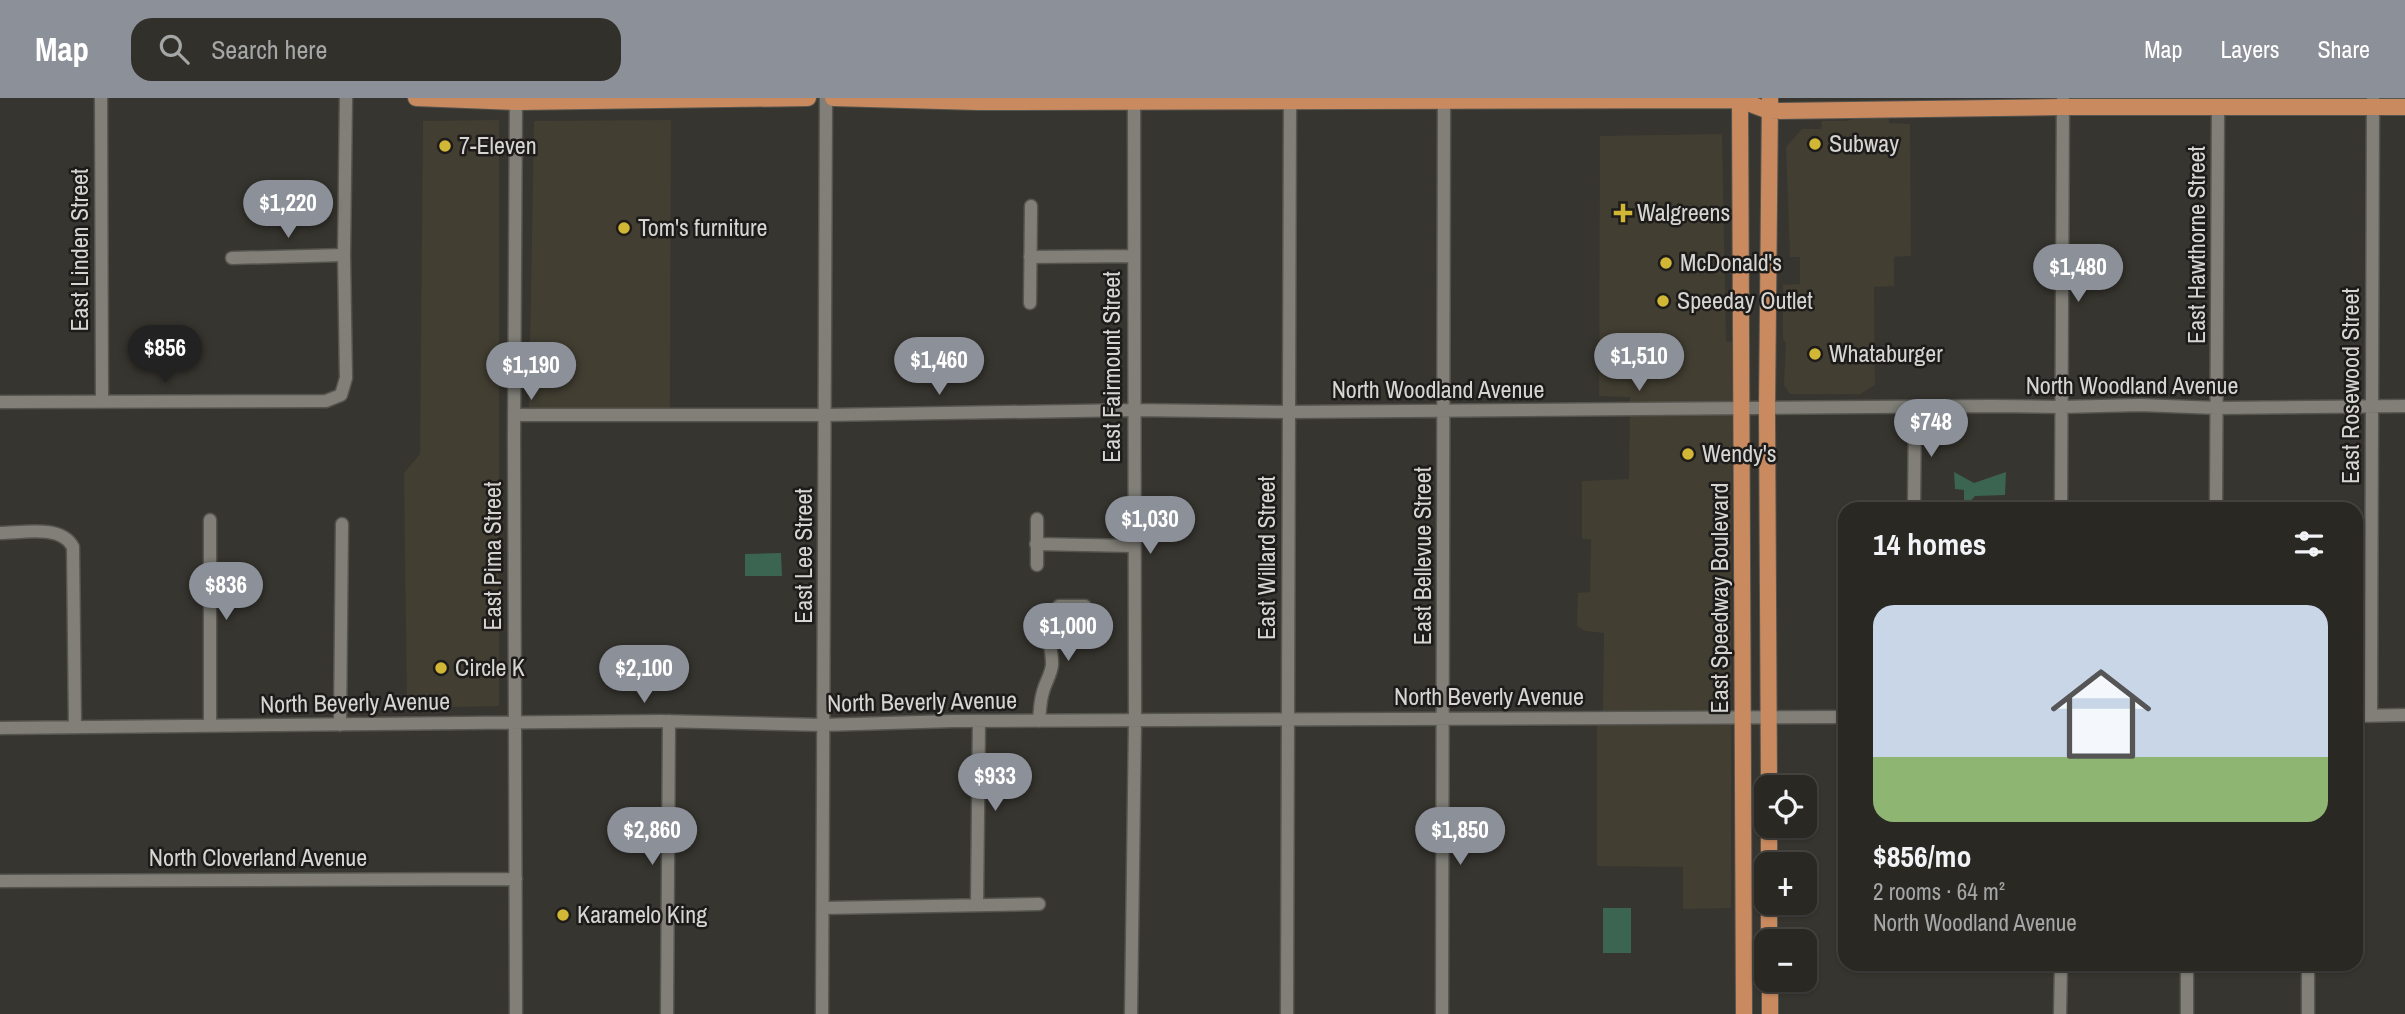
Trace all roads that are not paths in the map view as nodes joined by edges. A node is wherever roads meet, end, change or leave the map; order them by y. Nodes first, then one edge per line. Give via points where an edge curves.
1 (101, 98) edge
2 (346, 98) edge
3 (416, 98) edge
4 (808, 98) edge
5 (826, 98) edge
6 (833, 98) edge
7 (1135, 99) edge
8 (1444, 99) edge
9 (1593, 99) edge
10 (1742, 99) edge
11 (516, 100) edge
12 (978, 100) edge
13 (1290, 100) edge
14 (2063, 102) edge
15 (2373, 102) edge
16 (1769, 105) edge
17 (2218, 107) junction
18 (2405, 107) edge
19 (1031, 206) dead end
20 (344, 255) junction
21 (1134, 256) junction
22 (1030, 257) junction
23 (232, 258) dead end
24 (1030, 303) dead end
25 (102, 401) junction
26 (0, 402) edge
27 (2405, 406) edge
28 (2061, 407) junction
29 (2372, 407) junction
30 (1915, 408) junction
31 (2217, 408) junction
32 (1742, 409) junction
33 (1767, 409) junction
34 (1133, 410) junction
35 (1444, 410) junction
36 (1288, 412) junction
37 (514, 415) junction
38 (826, 415) junction
39 (1914, 502) edge
40 (2061, 502) edge
41 (2216, 502) edge
42 (1037, 519) dead end
43 (210, 520) dead end
44 (342, 524) dead end
45 (0, 533) edge
46 (1036, 544) junction
47 (1134, 546) junction
48 (1037, 565) dead end
49 (1085, 606) dead end
50 (2371, 715) junction
51 (2405, 715) edge
52 (2363, 716) edge
53 (1743, 717) junction
54 (1769, 717) junction
55 (1838, 717) edge
56 (1288, 718) junction
57 (1444, 719) junction
58 (1040, 720) junction
59 (669, 721) junction
60 (979, 721) junction
61 (1135, 721) junction
62 (514, 722) junction
63 (340, 724) junction
64 (209, 725) junction
65 (823, 725) junction
66 (75, 727) junction
67 (0, 728) edge
68 (1769, 775) edge
69 (516, 878) junction
70 (0, 881) edge
71 (1040, 904) dead end
72 (977, 905) junction
73 (824, 908) junction
74 (2061, 971) edge
75 (2187, 971) edge
76 (2308, 971) edge
77 (1770, 992) edge
78 (516, 1014) edge
79 (667, 1014) edge
80 (822, 1014) edge
81 (1131, 1014) edge
82 (1287, 1014) edge
83 (1442, 1014) edge
84 (1744, 1014) edge
85 (1770, 1014) edge
86 (2060, 1014) edge
87 (2187, 1014) edge
88 (2308, 1014) edge

1 - 25 street, East Linden Street
2 - 20 street
3 - 11 main road
4 - 11 main road
5 - 38 street, East Lee Street
6 - 12 main road
7 - 12 main road
7 - 13 main road
7 - 21 street, East Fairmount Street
8 - 9 main road
8 - 13 main road
8 - 35 street, East Bellevue Street
9 - 10 main road
10 - 16 main road
10 - 32 main road, East Speedway Boulevard
11 - 37 street, East Pima Street
13 - 36 street, East Willard Street
14 - 16 main road
14 - 17 main road
14 - 28 street
15 - 17 main road
15 - 18 main road
15 - 29 street, East Rosewood Street
16 - 33 main road, East Speedway Boulevard
17 - 31 street, East Hawthorne Street
19 - 22 street
20 - 23 street
20 - 25 street via 343,396 326,401
21 - 22 street
21 - 34 street, East Fairmount Street
22 - 24 street
25 - 26 street
27 - 29 street, North Woodland Avenue
28 - 30 street, North Woodland Avenue
28 - 31 street, North Woodland Avenue
28 - 40 street
29 - 31 street, North Woodland Avenue
29 - 50 street, East Rosewood Street
30 - 33 street, North Woodland Avenue
30 - 39 street
31 - 41 street, East Hawthorne Street
32 - 33 street, North Woodland Avenue
32 - 35 street, North Woodland Avenue
32 - 53 main road, East Speedway Boulevard
33 - 54 main road, East Speedway Boulevard
34 - 36 street, North Woodland Avenue
34 - 38 street, North Woodland Avenue
34 - 47 street, East Fairmount Street
35 - 36 street, North Woodland Avenue
35 - 57 street, East Bellevue Street
36 - 56 street, East Willard Street
37 - 38 street, North Woodland Avenue
37 - 62 street, East Pima Street
38 - 65 street, East Lee Street
42 - 46 street
43 - 64 street
44 - 63 street
45 - 66 street via 56,533 73,547
46 - 47 street
46 - 48 street
47 - 61 street, East Fairmount Street
49 - 58 street via 1059,606 1051,614 1047,640 1052,665
50 - 51 street
50 - 52 street
53 - 54 street, North Beverly Avenue
53 - 57 street, North Beverly Avenue
53 - 84 main road, East Speedway Boulevard
54 - 55 street, North Beverly Avenue
54 - 68 main road, East Speedway Boulevard
56 - 57 street, North Beverly Avenue
56 - 61 street, North Beverly Avenue
56 - 82 street, East Willard Street
57 - 83 street, East Bellevue Street
58 - 60 street, North Beverly Avenue
58 - 61 street, North Beverly Avenue
59 - 62 street, North Beverly Avenue
59 - 65 street, North Beverly Avenue
59 - 79 street
60 - 65 street, North Beverly Avenue
60 - 72 street
61 - 81 street, East Fairmount Street
62 - 63 street, North Beverly Avenue
62 - 69 street, East Pima Street
63 - 64 street, North Beverly Avenue
64 - 66 street, North Beverly Avenue
65 - 73 street, East Lee Street
66 - 67 street, North Beverly Avenue
69 - 70 street, North Cloverland Avenue
69 - 78 street, East Pima Street
71 - 72 street
72 - 73 street
73 - 80 street, East Lee Street
74 - 86 street
75 - 87 street
76 - 88 street
77 - 85 main road

